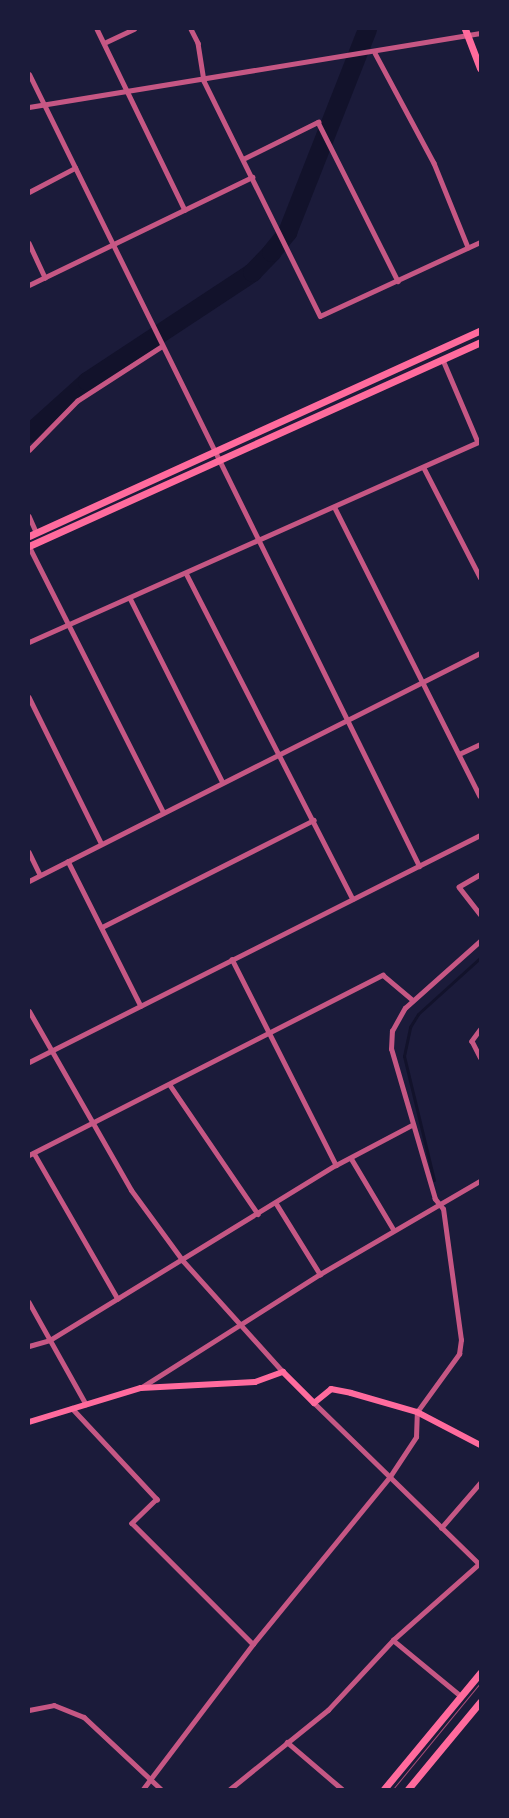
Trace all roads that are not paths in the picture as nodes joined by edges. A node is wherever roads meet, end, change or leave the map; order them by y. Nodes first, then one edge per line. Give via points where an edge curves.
1 (97, 29) edge
2 (134, 29) edge
3 (191, 29) edge
4 (467, 32) edge
5 (480, 33) edge
6 (104, 42) junction
7 (375, 53) junction
8 (480, 68) edge
9 (29, 74) edge
10 (204, 81) junction
11 (127, 90) junction
12 (44, 104) junction
13 (29, 107) edge
14 (243, 159) junction
15 (75, 168) junction
16 (252, 177) junction
17 (29, 192) edge
18 (185, 210) junction
19 (480, 242) edge
20 (29, 243) edge
21 (113, 246) junction
22 (468, 247) junction
23 (45, 277) junction
24 (398, 281) junction
25 (29, 285) edge
26 (480, 330) edge
27 (480, 342) edge
28 (162, 346) junction
29 (443, 360) junction
30 (479, 441) edge
31 (29, 450) edge
32 (213, 451) junction
33 (219, 462) junction
34 (424, 468) junction
35 (335, 508) junction
36 (29, 516) edge
37 (36, 532) junction
38 (29, 536) edge
39 (257, 541) junction
40 (29, 546) edge
41 (186, 573) junction
42 (480, 577) edge
43 (130, 598) junction
44 (69, 625) junction
45 (29, 642) edge
46 (480, 653) edge
47 (423, 681) junction
48 (29, 698) edge
49 (346, 720) junction
50 (480, 744) edge
51 (279, 754) junction
52 (459, 754) junction
53 (222, 782) junction
54 (480, 796) edge
55 (163, 811) junction
56 (314, 820) junction
57 (480, 835) edge
58 (101, 843) junction
59 (29, 852) edge
60 (68, 861) junction
61 (419, 866) junction
62 (40, 875) junction
63 (480, 875) edge
64 (29, 881) edge
65 (353, 899) junction
66 (480, 914) edge
67 (102, 927) junction
68 (480, 941) edge
69 (232, 959) junction
70 (413, 1000) junction
71 (141, 1006) junction
72 (29, 1011) edge
73 (480, 1030) edge
74 (270, 1035) junction
75 (51, 1051) junction
76 (480, 1057) edge
77 (29, 1062) edge
78 (170, 1085) junction
79 (92, 1124) junction
80 (412, 1125) junction
81 (34, 1153) junction
82 (29, 1155) edge
83 (351, 1158) junction
84 (336, 1166) junction
85 (480, 1181) edge
86 (276, 1203) junction
87 (439, 1204) junction
88 (258, 1214) junction
89 (394, 1230) junction
90 (183, 1261) junction
91 (320, 1274) junction
92 (118, 1299) junction
93 (29, 1302) edge
94 (240, 1325) junction
95 (50, 1340) junction
96 (29, 1346) edge
97 (283, 1372) junction
98 (141, 1388) junction
99 (314, 1403) junction
100 (86, 1404) junction
101 (72, 1408) junction
102 (417, 1412) junction
103 (29, 1422) edge
104 (480, 1445) edge
105 (389, 1478) junction
106 (480, 1483) edge
107 (441, 1528) junction
108 (480, 1564) edge
109 (393, 1640) junction
110 (252, 1644) junction
111 (480, 1673) edge
112 (461, 1696) junction
113 (480, 1702) edge
114 (29, 1710) edge
115 (287, 1742) junction
116 (150, 1779) junction
117 (143, 1789) edge
118 (161, 1789) edge
119 (230, 1789) edge
120 (342, 1789) edge
121 (384, 1789) edge
122 (408, 1789) edge

1 - 6 street
2 - 6 street
3 - 10 street via 198,43
4 - 5 street
4 - 7 street
4 - 8 main road
6 - 11 street
7 - 10 street via 270,66
7 - 22 street via 434,163
9 - 12 street
10 - 11 street
10 - 14 street
11 - 12 street
11 - 18 street
12 - 13 street
12 - 15 street
14 - 16 street
14 - 24 street via 318,122
15 - 17 street
15 - 21 street
16 - 18 street
16 - 24 street via 320,316
18 - 21 street
19 - 22 street
20 - 23 street
21 - 23 street
21 - 28 street
22 - 24 street
23 - 25 street
26 - 32 main road
27 - 29 main road
28 - 31 street via 77,401
28 - 32 street
29 - 30 street
29 - 33 main road
30 - 34 street
32 - 33 street
32 - 37 main road
33 - 39 street
33 - 40 main road
34 - 35 street
34 - 42 street
35 - 39 street
35 - 47 street
36 - 37 street
37 - 38 main road
39 - 41 street
39 - 49 street
40 - 44 street
41 - 43 street
41 - 51 street
43 - 44 street
43 - 53 street
44 - 45 street
44 - 55 street
46 - 47 street
47 - 49 street
47 - 52 street
48 - 58 street
49 - 51 street
49 - 61 street
50 - 52 street
51 - 53 street
51 - 56 street
52 - 54 street
53 - 55 street
55 - 58 street
56 - 65 street
56 - 67 street
57 - 61 street
58 - 60 street
59 - 62 street
60 - 62 street
60 - 67 street
61 - 65 street
62 - 64 street
63 - 66 street via 459,887
65 - 69 street
67 - 71 street
68 - 70 street
69 - 71 street
69 - 74 street
70 - 74 street via 383,975
70 - 80 street via 396,1020 391,1049
71 - 75 street
72 - 75 street
73 - 76 street via 472,1041
74 - 78 street
74 - 84 street
75 - 77 street
75 - 79 street
78 - 79 street
78 - 88 street
79 - 81 street
79 - 90 street
80 - 83 street
80 - 87 street
81 - 82 street
81 - 92 street
83 - 84 street
83 - 89 street
84 - 86 street
85 - 87 street
86 - 88 street
86 - 91 street
87 - 89 street
87 - 102 street via 460,1340 454,1363
88 - 90 street
89 - 91 street
90 - 92 street
90 - 94 street
91 - 94 street
92 - 95 street
93 - 95 street
94 - 97 street
94 - 98 street
95 - 96 street
95 - 100 street
97 - 98 main road via 255,1382
97 - 99 main road
98 - 100 main road
99 - 102 main road via 331,1389
99 - 105 street
100 - 101 main road
101 - 103 main road
101 - 110 street via 157,1498 132,1523
102 - 104 main road
102 - 105 street via 416,1437
105 - 107 street
105 - 110 street
106 - 107 street
107 - 108 street
108 - 109 street
109 - 112 street
109 - 115 street via 328,1710
110 - 116 street
111 - 112 main road
112 - 121 main road
113 - 122 main road
114 - 116 street via 54,1705 70,1709
115 - 119 street
115 - 120 street
116 - 117 street
116 - 118 street

